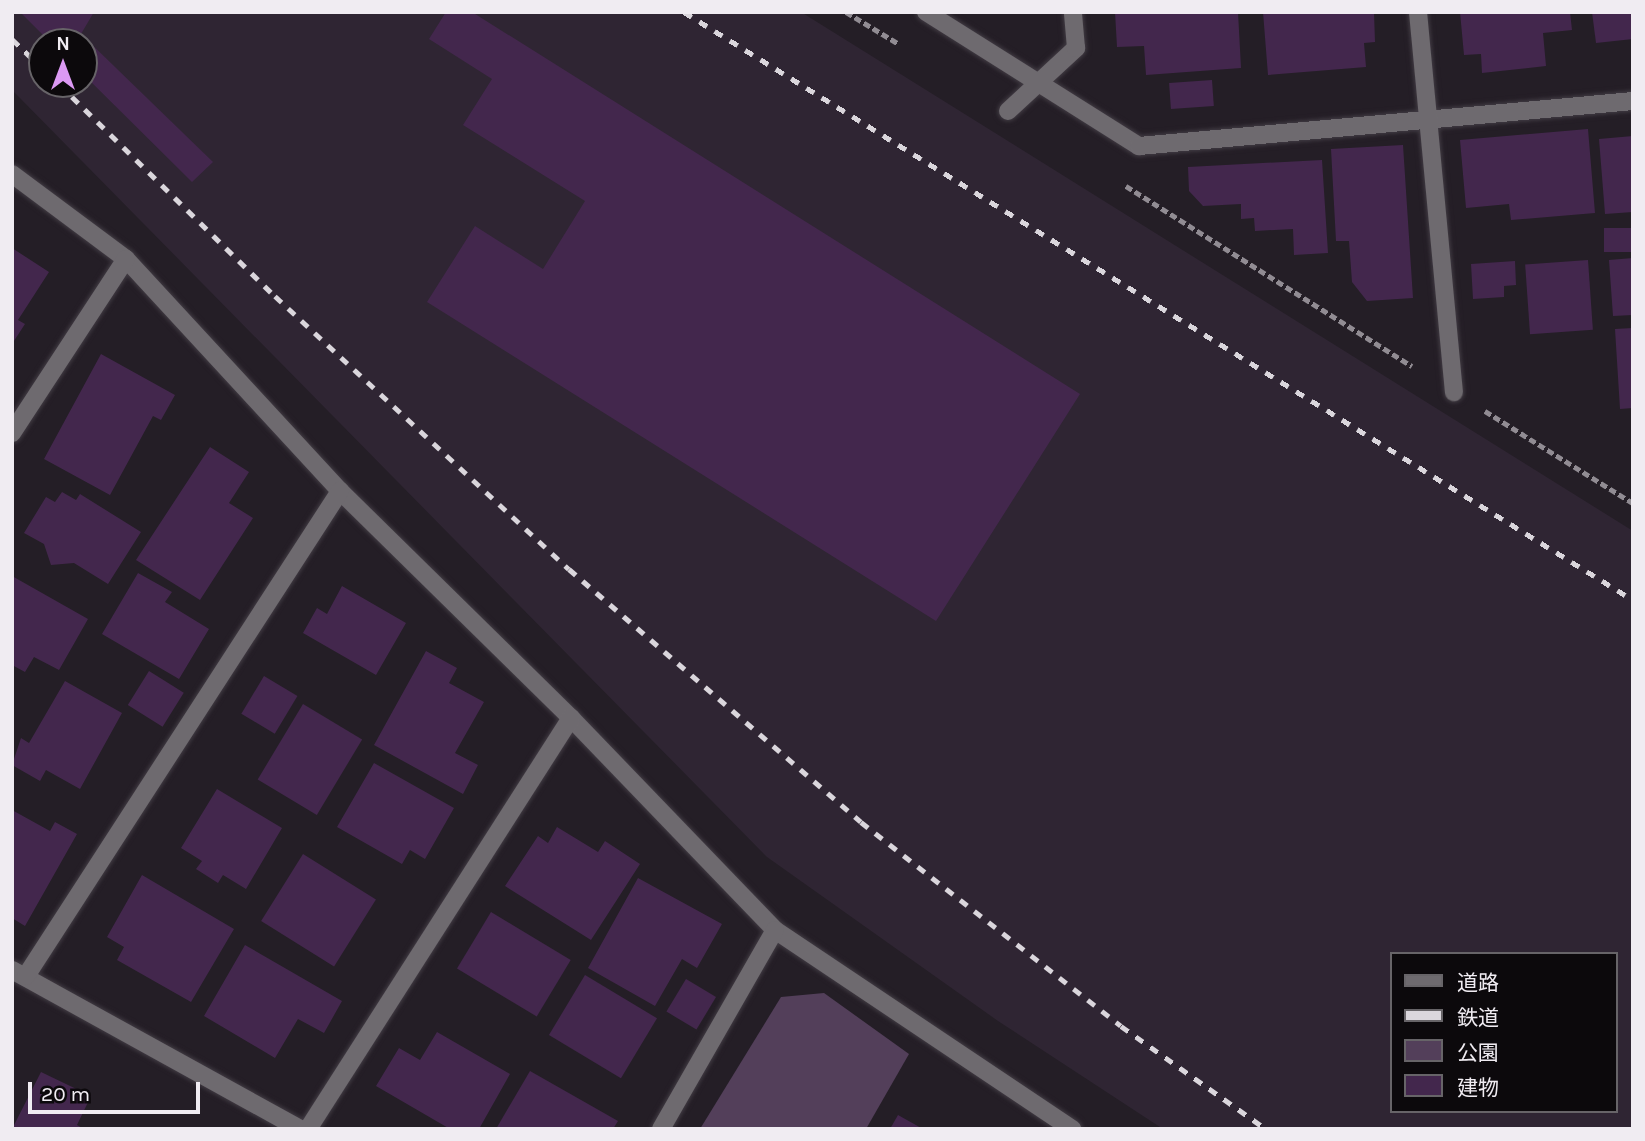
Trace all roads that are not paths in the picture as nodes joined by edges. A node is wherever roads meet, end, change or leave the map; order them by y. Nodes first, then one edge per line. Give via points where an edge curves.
1 (926, 12) edge
2 (1073, 12) edge
3 (1418, 12) edge
4 (1040, 81) junction
5 (1633, 101) edge
6 (1008, 111) dead end
7 (1429, 117) junction
8 (12, 174) edge
9 (126, 259) junction
10 (1454, 392) road end
11 (12, 433) edge
12 (340, 491) junction
13 (571, 718) junction
14 (775, 930) junction
15 (19, 973) edge
16 (300, 1129) edge
17 (307, 1129) edge
18 (661, 1129) edge
19 (1072, 1129) edge

1 - 4 street
2 - 4 street via 1076,48
3 - 7 street
4 - 6 street
4 - 7 street via 1139,146
5 - 7 street
7 - 10 street
8 - 9 street
9 - 11 street
9 - 12 street
12 - 13 street
12 - 15 street
13 - 14 street
13 - 17 street
14 - 18 street
14 - 19 street
15 - 16 street

